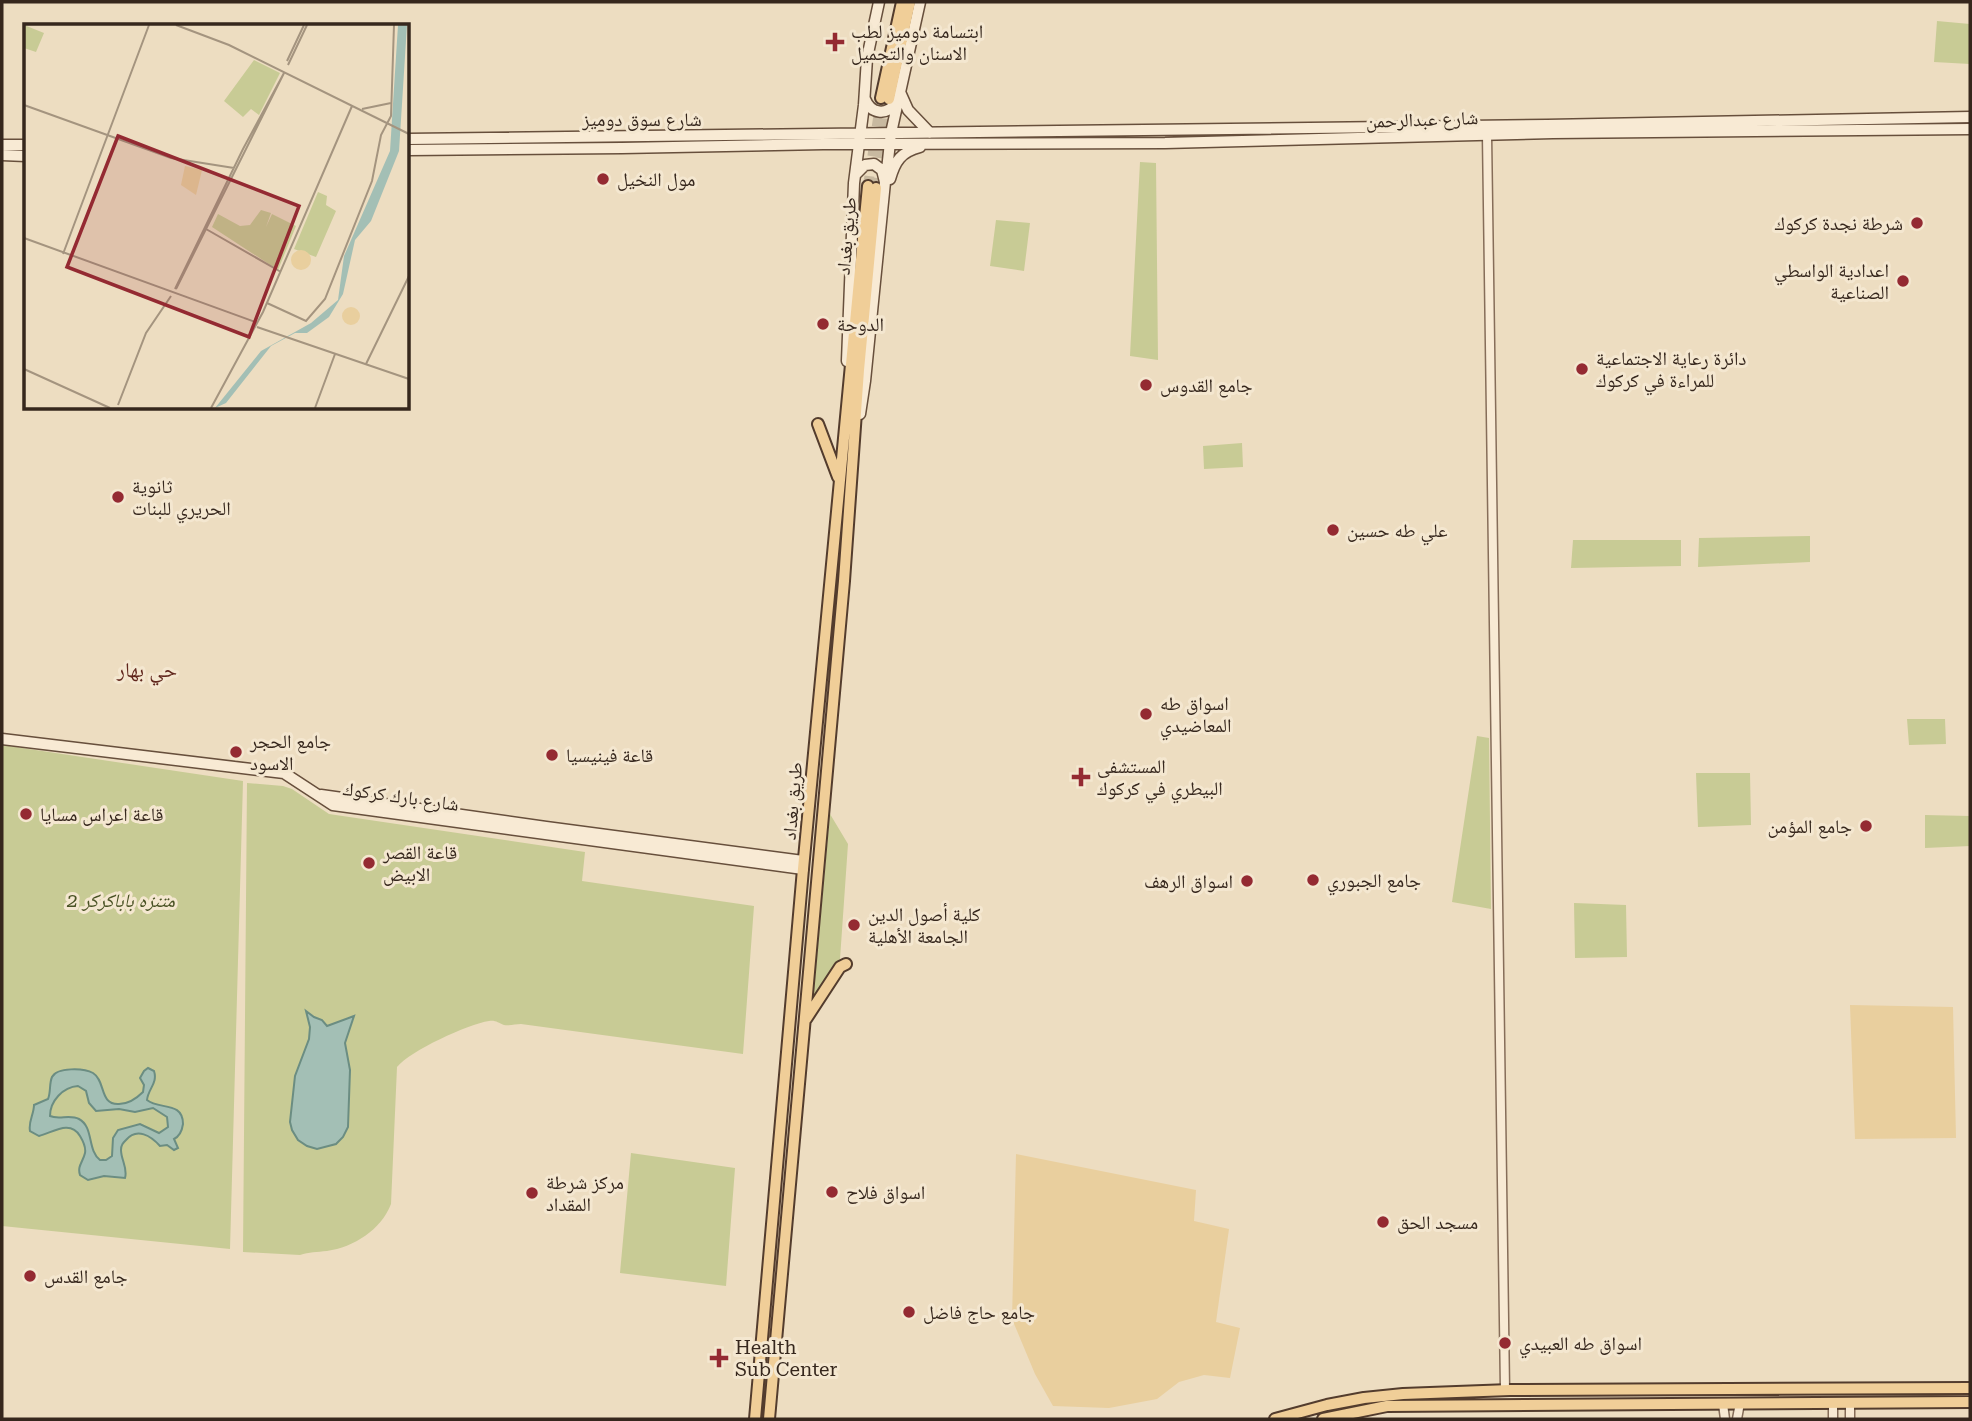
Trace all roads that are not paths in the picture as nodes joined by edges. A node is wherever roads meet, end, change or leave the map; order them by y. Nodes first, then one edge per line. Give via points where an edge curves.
1 (879, 2) edge
2 (901, 2) edge
3 (910, 2) edge
4 (920, 2) edge
5 (892, 97) junction
6 (864, 100) junction
7 (1970, 117) edge
8 (1660, 127) junction
9 (1970, 129) edge
10 (930, 133) junction
11 (841, 135) junction
12 (1487, 135) junction
13 (410, 138) edge
14 (520, 138) junction
15 (860, 138) junction
16 (875, 139) joint
17 (890, 140) junction
18 (824, 144) junction
19 (929, 144) junction
20 (2, 145) edge
21 (24, 145) edge
22 (520, 149) junction
23 (410, 150) edge
24 (2, 155) edge
25 (24, 156) edge
26 (854, 183) junction
27 (876, 189) junction
28 (883, 207) junction
29 (818, 424) dead end
30 (849, 445) junction
31 (839, 481) junction
32 (2, 739) edge
33 (803, 865) junction
34 (846, 964) dead end
35 (805, 1021) junction
36 (785, 1092) junction
37 (798, 1093) junction
38 (1938, 1388) junction
39 (1970, 1388) edge
40 (1505, 1390) junction
41 (1938, 1402) junction
42 (1970, 1402) edge
43 (1740, 1403) junction
44 (1833, 1403) junction
45 (1850, 1403) junction
46 (1723, 1404) junction
47 (755, 1419) edge
48 (769, 1419) edge
49 (1275, 1419) edge
50 (1323, 1419) edge
51 (1725, 1419) edge
52 (1737, 1419) edge
53 (1833, 1419) edge
54 (1850, 1419) edge

1 - 6 main road
2 - 5 main road
3 - 5 main road
4 - 5 main road
5 - 6 main road via 891,110 884,112 877,112
5 - 10 main road
5 - 17 main road
6 - 11 main road via 856,121
6 - 15 main road
7 - 8 main road, شارع عبدالرحمن
8 - 9 main road, شارع عبدالرحمن
8 - 10 main road, شارع عبدالرحمن
8 - 12 main road, شارع عبدالرحمن
10 - 17 main road, شارع عبدالرحمن
11 - 14 main road, شارع سوق دوميز
11 - 15 main road, شارع سوق دوميز
12 - 19 main road, شارع عبدالرحمن
12 - 40 street
13 - 14 main road, شارع سوق دوميز
14 - 22 main road
15 - 16 main road, شارع سوق دوميز
15 - 18 main road, شارع سوق دوميز
15 - 26 main road
16 - 17 main road, شارع عبدالرحمن
17 - 19 main road, شارع عبدالرحمن
17 - 27 main road
18 - 22 main road, شارع سوق دوميز
18 - 26 main road via 848,154
19 - 28 main road via 899,158
20 - 21 main road
22 - 23 main road, شارع سوق دوميز
24 - 25 main road
26 - 27 main road via 860,168 874,164 880,167 885,182
26 - 30 main road
27 - 28 main road
27 - 30 main road, طريق بغداد
28 - 30 main road via 865,381
29 - 31 main road
30 - 31 main road, طريق بغداد
30 - 35 main road, طريق بغداد via 844,581
31 - 33 main road, طريق بغداد
32 - 33 main road, شارع بارك كركوك via 284,773 317,794
33 - 36 main road, طريق بغداد
34 - 35 main road
35 - 37 main road, طريق بغداد
36 - 37 main road
36 - 47 main road, طريق بغداد
37 - 48 main road, طريق بغداد
38 - 39 main road
38 - 40 main road
38 - 41 main road
40 - 49 main road via 1364,1398
41 - 42 main road
41 - 45 main road
43 - 44 main road
43 - 46 main road
43 - 52 street
44 - 45 main road
44 - 53 street
45 - 54 street
46 - 50 main road via 1387,1406
46 - 51 street

